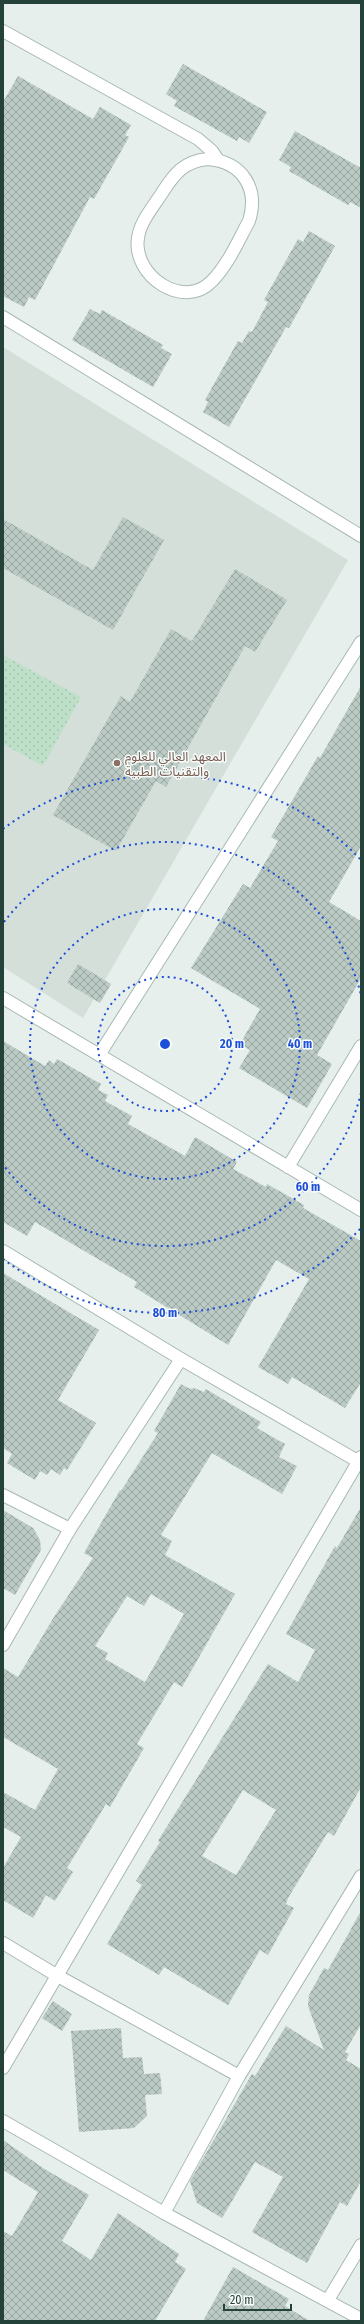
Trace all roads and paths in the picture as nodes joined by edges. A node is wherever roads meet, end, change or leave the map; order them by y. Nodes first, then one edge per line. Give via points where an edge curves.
1 (3, 31) edge
2 (218, 160) junction
3 (3, 317) edge
4 (361, 536) edge
5 (361, 642) edge
6 (3, 998) edge
7 (361, 1046) edge
8 (99, 1055) junction
9 (288, 1167) junction
10 (361, 1210) edge
11 (3, 1251) edge
12 (181, 1359) junction
13 (360, 1461) edge
14 (3, 1495) edge
15 (70, 1529) junction
16 (3, 1645) edge
17 (361, 1876) edge
18 (3, 1943) edge
19 (56, 1975) junction
20 (3, 2068) edge
21 (239, 2076) junction
22 (3, 2121) edge
23 (164, 2213) junction
24 (361, 2245) edge
25 (328, 2300) junction
26 (361, 2319) edge

1 - 2 street via 198,139
2 - 2 street via 198,160 180,168 172,176 139,230 137,248 145,269 152,278 174,291 190,292 211,282 249,221 253,200 250,188 238,170
3 - 4 street
5 - 8 street
6 - 8 street
7 - 9 street
8 - 9 street
9 - 10 street
11 - 12 street
12 - 13 street
12 - 15 street
13 - 19 street
14 - 15 street
15 - 16 street
17 - 21 street
18 - 19 street
19 - 20 street
19 - 21 street
21 - 23 street
22 - 23 street
23 - 25 street
24 - 25 street
25 - 26 street

